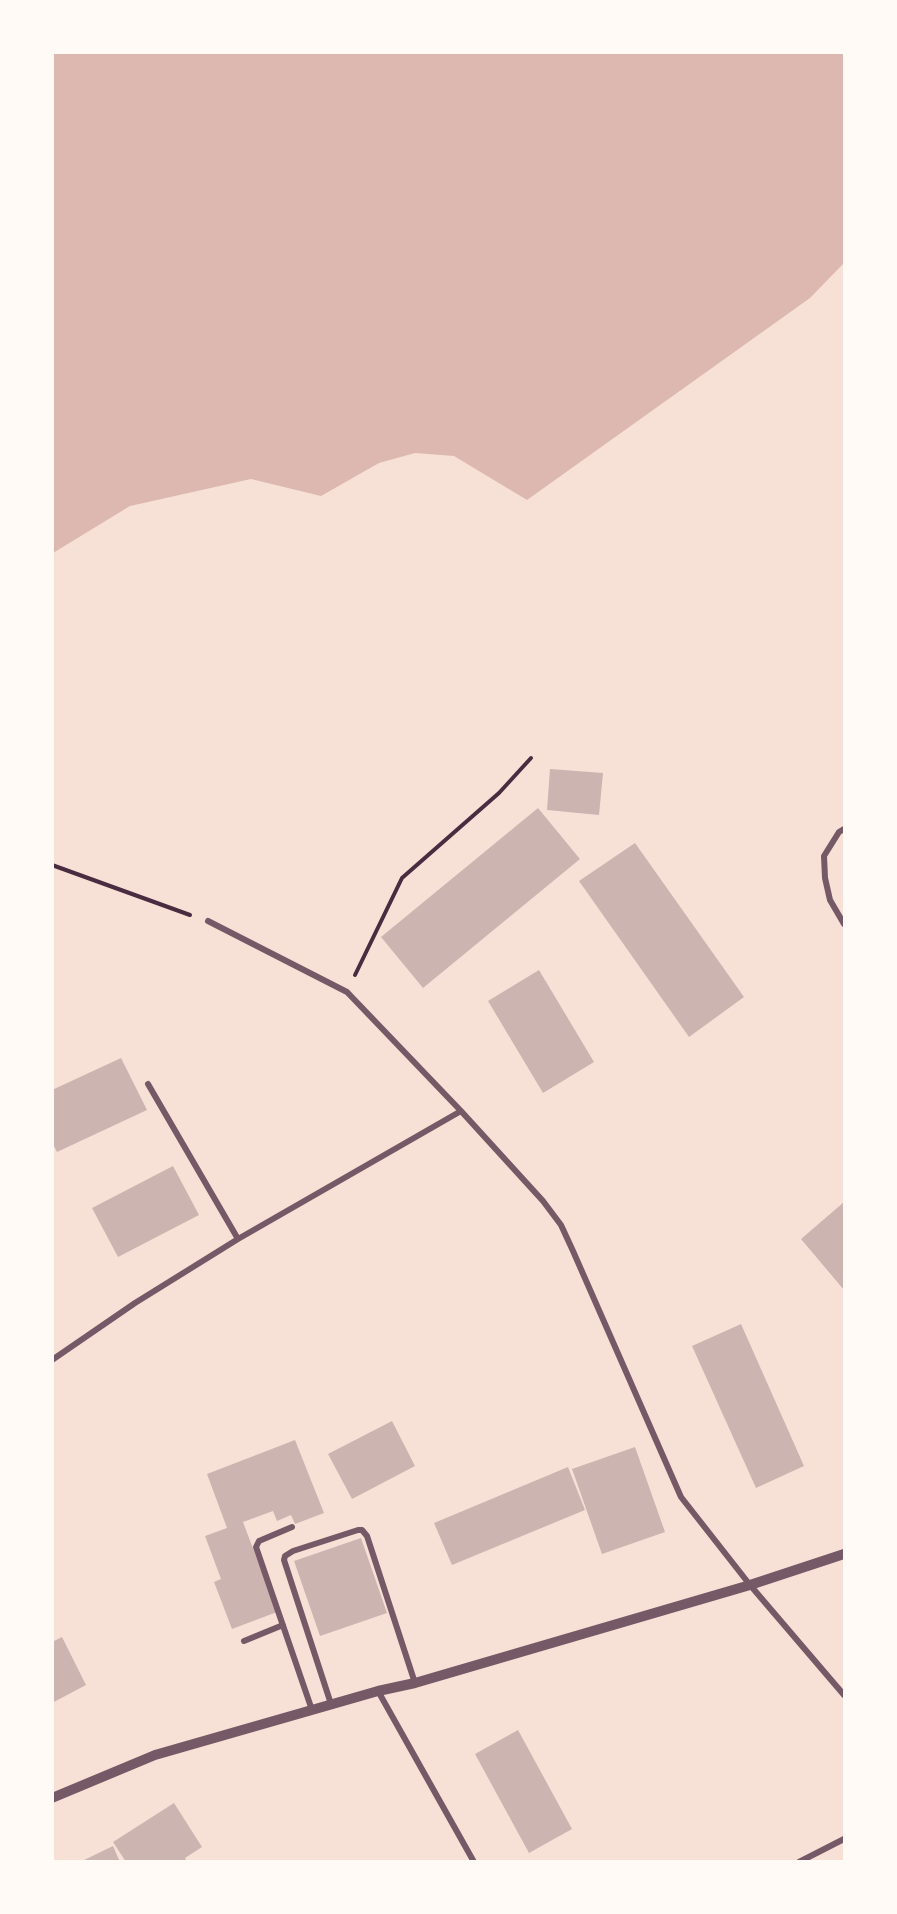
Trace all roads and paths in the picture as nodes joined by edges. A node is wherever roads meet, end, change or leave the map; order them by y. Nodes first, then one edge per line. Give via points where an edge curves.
1 (531, 758) dead end
2 (844, 829) edge
3 (52, 865) edge
4 (208, 921) joint
5 (844, 924) edge
6 (347, 992) junction
7 (148, 1084) dead end
8 (461, 1111) junction
9 (238, 1239) junction
10 (52, 1360) edge
11 (292, 1527) dead end
12 (844, 1554) edge
13 (750, 1585) junction
14 (283, 1625) junction
15 (244, 1641) dead end
16 (415, 1683) junction
17 (378, 1691) junction
18 (844, 1695) edge
19 (331, 1704) junction
20 (312, 1710) junction
21 (52, 1798) edge
22 (844, 1839) edge
23 (474, 1862) edge
24 (799, 1862) edge

1 - 6 path via 499,793 402,878
2 - 5 street via 824,856 830,900
3 - 4 path
4 - 6 street
6 - 8 street
7 - 9 street
8 - 9 street
8 - 13 street via 561,1225 681,1497
9 - 10 street
11 - 14 street via 259,1540 256,1547
12 - 13 street
13 - 16 street
13 - 18 street
14 - 15 street
14 - 20 street
16 - 17 street
16 - 19 street via 367,1536 358,1530 293,1551 284,1560
17 - 19 street
17 - 23 street
19 - 20 street
20 - 21 street via 155,1755
22 - 24 street

